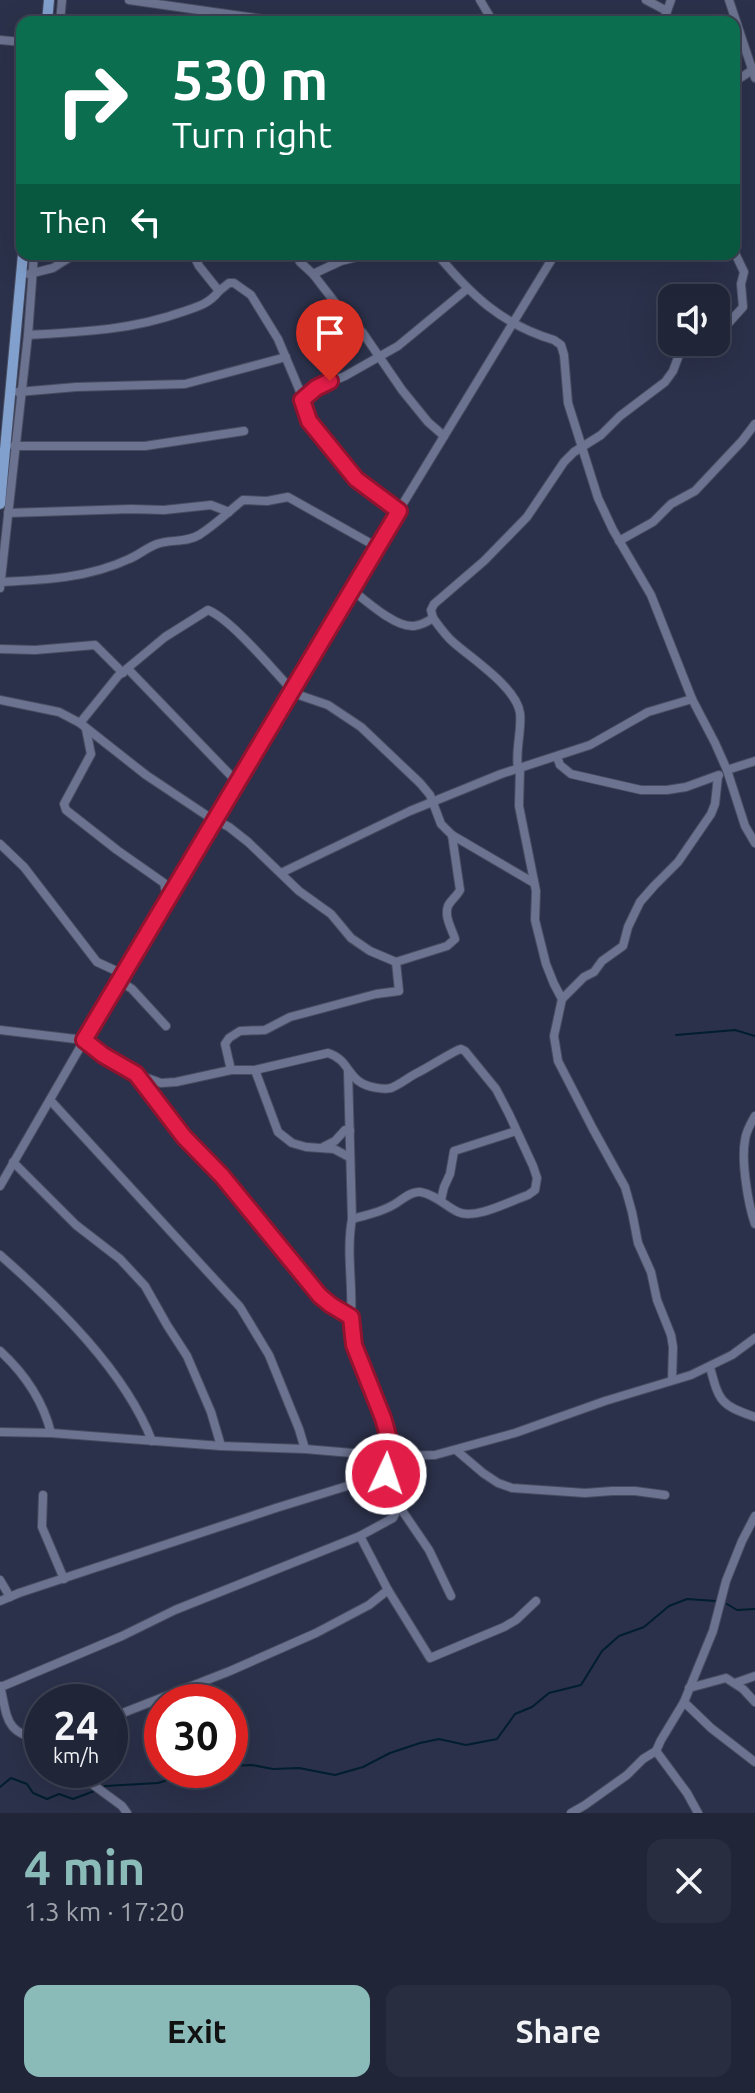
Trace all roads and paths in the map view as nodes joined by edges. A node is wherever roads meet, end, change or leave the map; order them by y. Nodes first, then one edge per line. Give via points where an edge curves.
1 (129, 0) edge
2 (646, 0) edge
3 (671, 0) edge
4 (667, 11) junction
5 (241, 16) edge
6 (665, 16) edge
7 (740, 32) edge
8 (754, 72) edge
9 (24, 260) edge
10 (32, 260) edge
11 (66, 260) edge
12 (196, 260) edge
13 (299, 260) edge
14 (345, 260) edge
15 (442, 260) edge
16 (551, 260) edge
17 (738, 260) edge
18 (26, 274) junction
19 (313, 274) junction
20 (467, 289) junction
21 (219, 291) junction
22 (730, 322) edge
23 (512, 323) junction
24 (28, 335) junction
25 (379, 356) junction
26 (679, 356) edge
27 (286, 357) junction
28 (15, 392) junction
29 (302, 400) junction
30 (755, 424) edge
31 (244, 431) dead end
32 (444, 436) junction
33 (14, 446) junction
34 (582, 446) junction
35 (0, 494) edge
36 (4, 509) edge
37 (399, 511) junction
38 (229, 512) junction
39 (619, 541) junction
40 (377, 547) junction
41 (0, 585) edge
42 (351, 589) junction
43 (433, 618) junction
44 (0, 649) edge
45 (125, 671) junction
46 (291, 691) junction
47 (692, 699) junction
48 (0, 700) edge
49 (83, 725) junction
50 (557, 757) junction
51 (755, 761) edge
52 (519, 768) junction
53 (727, 771) junction
54 (718, 776) junction
55 (237, 782) junction
56 (432, 802) junction
57 (215, 819) junction
58 (452, 835) junction
59 (755, 843) edge
60 (0, 844) edge
61 (281, 873) junction
62 (534, 883) junction
63 (168, 898) junction
64 (396, 962) junction
65 (122, 978) junction
66 (562, 999) junction
67 (166, 1026) dead end
68 (0, 1030) edge
69 (84, 1040) junction
70 (348, 1066) junction
71 (231, 1070) junction
72 (255, 1070) junction
73 (136, 1074) junction
74 (50, 1100) junction
75 (755, 1116) edge
76 (350, 1131) junction
77 (516, 1131) junction
78 (322, 1148) junction
79 (349, 1157) junction
80 (13, 1162) junction
81 (0, 1186) edge
82 (441, 1200) junction
83 (352, 1219) junction
84 (755, 1224) edge
85 (0, 1255) edge
86 (351, 1317) junction
87 (755, 1338) edge
88 (0, 1351) edge
89 (710, 1367) junction
90 (672, 1380) junction
91 (755, 1417) edge
92 (0, 1432) edge
93 (51, 1433) junction
94 (152, 1441) junction
95 (221, 1446) junction
96 (305, 1449) junction
97 (456, 1450) junction
98 (388, 1456) junction
99 (386, 1474) junction
100 (43, 1495) dead end
101 (665, 1495) dead end
102 (399, 1506) junction
103 (755, 1516) edge
104 (360, 1536) junction
105 (64, 1579) junction
106 (0, 1580) edge
107 (388, 1590) junction
108 (451, 1596) dead end
109 (10, 1597) junction
110 (0, 1601) edge
111 (536, 1601) dead end
112 (755, 1676) edge
113 (735, 1683) junction
114 (0, 1687) edge
115 (689, 1688) junction
116 (684, 1702) junction
117 (755, 1702) edge
118 (128, 1711) edge
119 (24, 1736) edge
120 (656, 1751) junction
121 (755, 1762) edge
122 (98, 1788) edge
123 (127, 1813) edge
124 (571, 1813) edge
125 (698, 1813) edge

1 - 5 street
2 - 4 street
3 - 4 street
4 - 6 street
7 - 8 street
9 - 18 main road
10 - 18 street
11 - 18 street
12 - 21 street
13 - 19 street
14 - 19 street
15 - 20 street
16 - 23 street
17 - 22 street via 744,272 743,307
18 - 24 street
18 - 28 main road
19 - 25 street
20 - 23 street
20 - 25 street
21 - 24 street via 206,303 126,328
21 - 27 street via 234,283 251,295
23 - 32 street
23 - 34 street via 561,345 568,403
24 - 28 street
25 - 29 street
25 - 32 street
26 - 34 street via 665,382
27 - 28 street via 185,384
27 - 29 street
28 - 33 street
28 - 35 main road
29 - 37 street via 309,421 356,479
30 - 39 street via 695,491
31 - 33 street via 145,446
32 - 37 street
33 - 36 street
34 - 39 street
34 - 43 street via 564,462 527,517 434,604
35 - 36 main road
36 - 38 street via 164,510 211,505
36 - 41 street
37 - 40 street
38 - 40 street via 243,500 288,497
38 - 41 street via 191,539 157,544 130,559 82,574
39 - 47 street via 651,595
40 - 42 street
42 - 43 street via 407,626
42 - 46 street
43 - 52 street via 517,703
44 - 45 street via 95,645
45 - 46 street via 208,610
45 - 49 street
45 - 55 street
46 - 55 street
46 - 56 street via 328,705 361,727 420,783
47 - 50 street via 648,712 600,741
47 - 53 street
48 - 49 street via 59,712
49 - 57 street via 146,775
49 - 63 street via 91,754 64,804 66,810 164,883
50 - 52 street
50 - 54 street via 571,774 641,790 686,787
51 - 53 street
52 - 56 street
52 - 62 street via 521,819
53 - 54 street
53 - 59 street
54 - 66 street via 711,814 678,862 640,902 623,946
55 - 57 street
56 - 58 street
56 - 61 street
57 - 61 street
57 - 63 street
58 - 62 street
58 - 64 street via 460,890 447,910 455,939
60 - 65 street via 97,962
61 - 64 street via 351,938
62 - 66 street via 535,920
63 - 65 street
64 - 71 street via 399,991 233,1035 225,1048
65 - 67 street
65 - 69 street
66 - 90 street via 554,1036 558,1061 625,1187 638,1243 671,1335
68 - 69 street
69 - 73 street
69 - 74 street
70 - 72 street via 328,1053
70 - 76 street
70 - 77 street via 363,1084 389,1089 461,1049 496,1089
71 - 72 street
71 - 73 street via 168,1083
72 - 78 street via 278,1132 292,1143
73 - 86 street via 320,1296
74 - 80 street
74 - 96 street via 245,1314 269,1355
75 - 84 street via 744,1150
76 - 78 street
76 - 79 street
77 - 82 street via 454,1151
77 - 82 street via 537,1178 535,1190 468,1215
78 - 79 street
79 - 83 street
80 - 81 street
80 - 95 street via 145,1286 187,1356
82 - 83 street via 411,1193
83 - 86 street
85 - 94 street via 94,1350 134,1404
86 - 98 street via 354,1345 389,1439
87 - 89 street
88 - 93 street via 34,1392
89 - 90 street
89 - 91 street via 724,1403
90 - 97 street
92 - 93 street
93 - 94 street
94 - 95 street
95 - 96 street
96 - 98 street
97 - 98 street
97 - 101 street via 512,1488
98 - 99 street
99 - 102 street
99 - 105 street
100 - 105 street via 42,1527
102 - 104 street via 393,1518
102 - 108 street
103 - 115 street
104 - 107 street
104 - 114 street
105 - 109 street
106 - 109 street
107 - 111 street via 430,1658 504,1627
107 - 118 street via 316,1633
109 - 110 street
112 - 113 street
113 - 115 street via 726,1678
113 - 117 street
114 - 119 street via 6,1716
115 - 116 street
116 - 120 street
116 - 121 street
120 - 124 street
120 - 125 street
122 - 123 street

